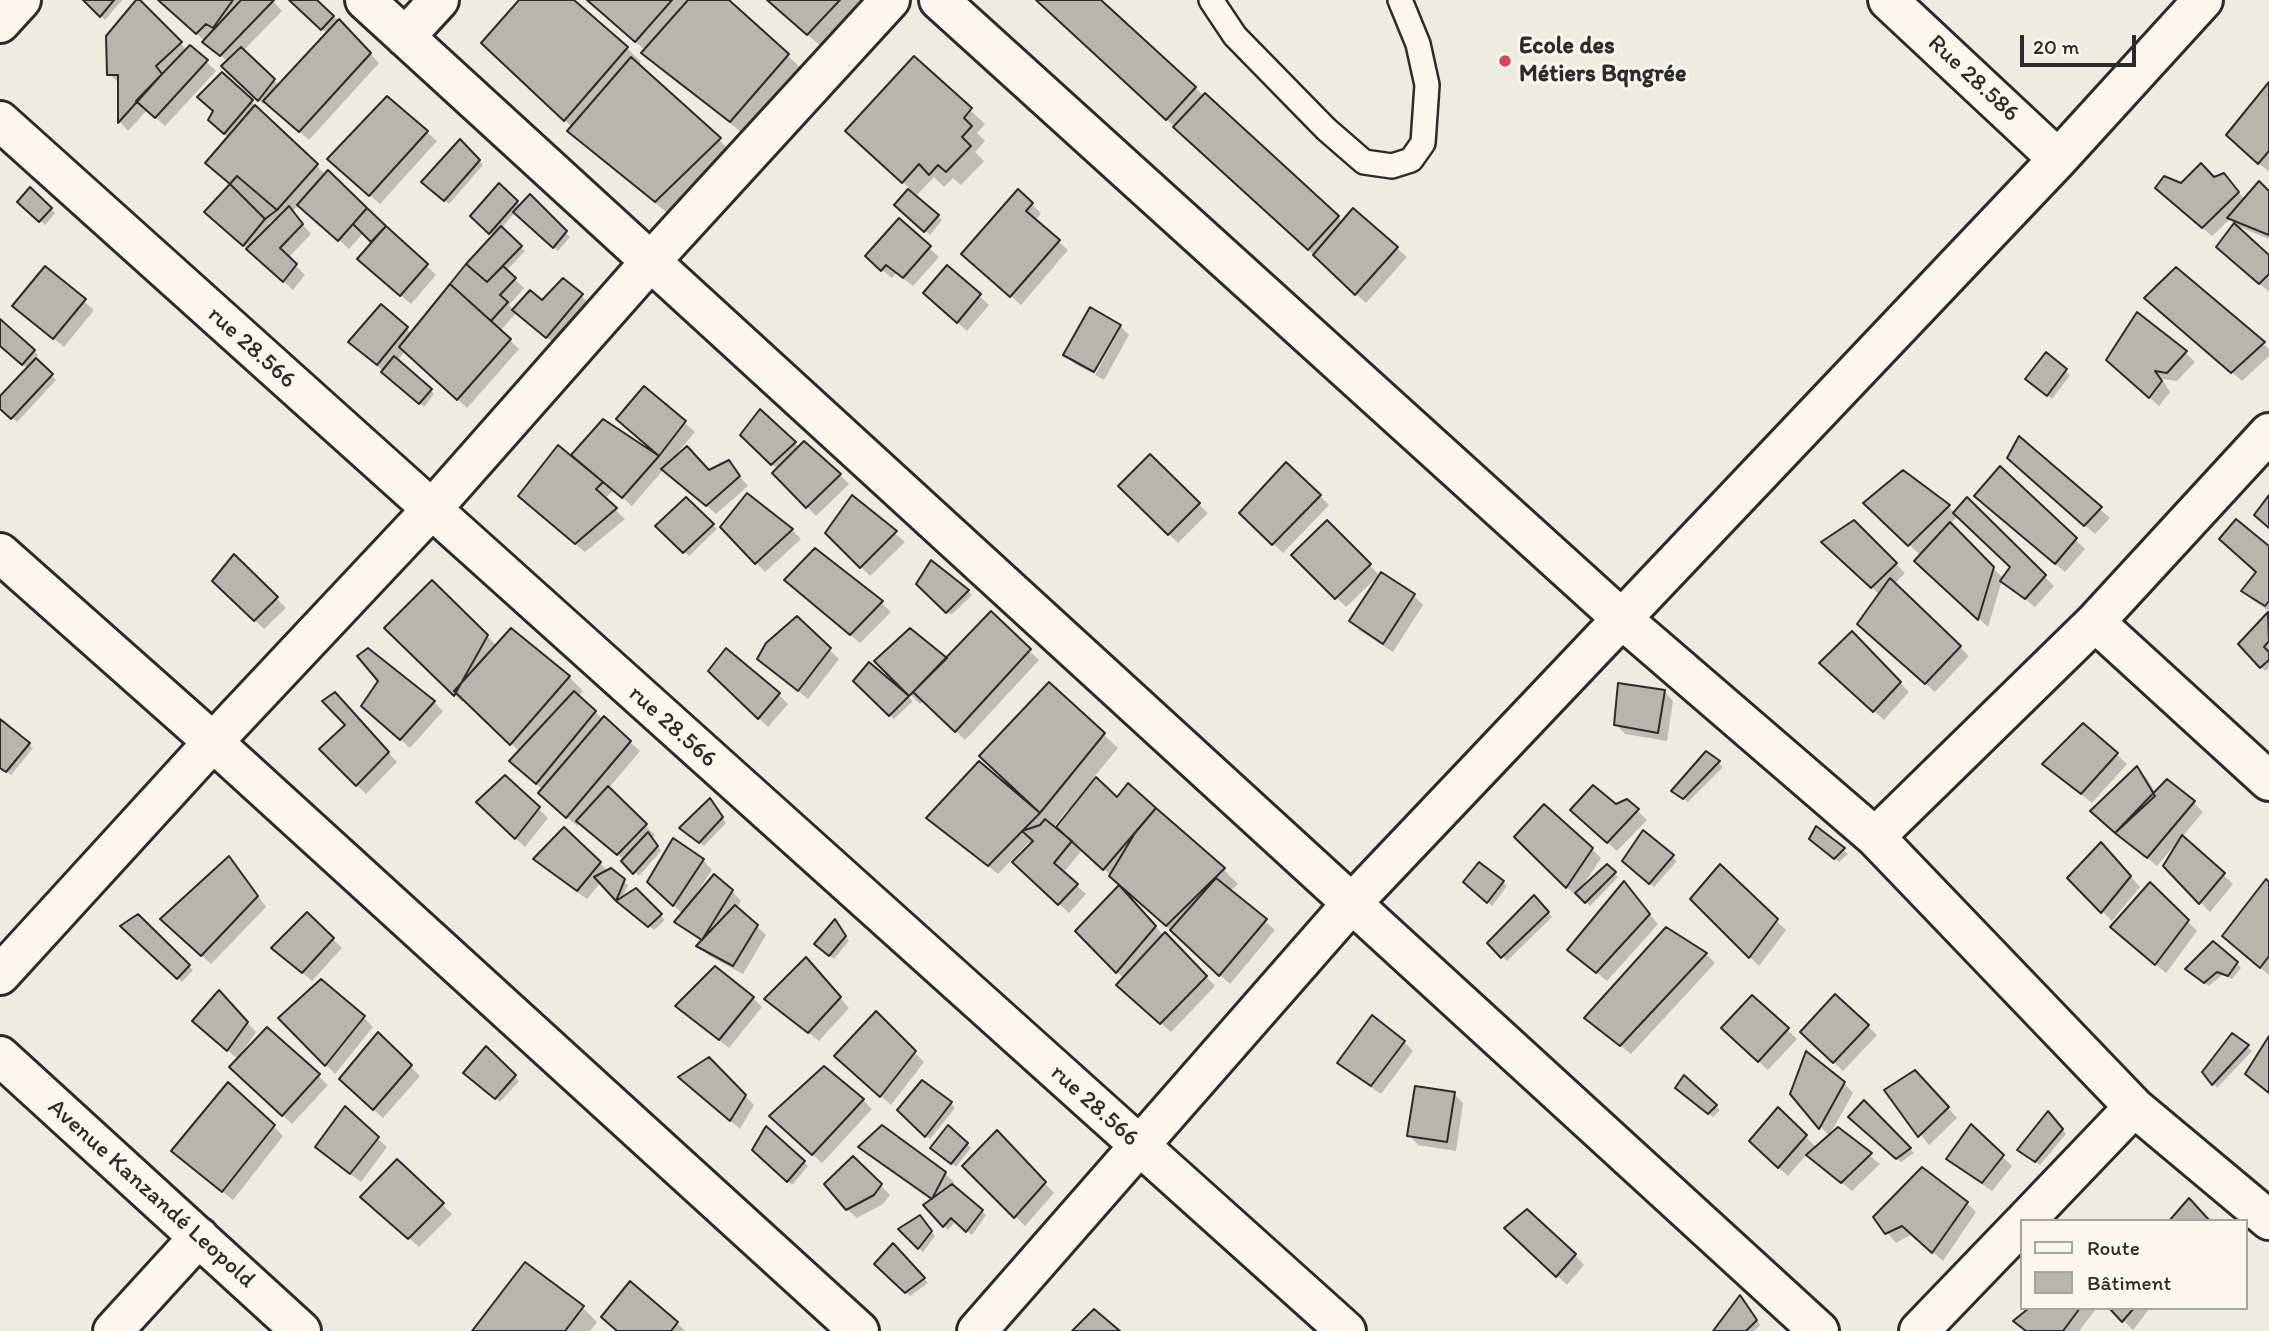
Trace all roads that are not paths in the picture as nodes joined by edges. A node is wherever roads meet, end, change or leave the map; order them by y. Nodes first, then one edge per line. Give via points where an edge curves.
1 (21, 0) edge
2 (365, 0) edge
3 (439, 0) edge
4 (890, 0) edge
5 (939, 0) edge
6 (1211, 0) edge
7 (1400, 0) edge
8 (1888, 0) edge
9 (2203, 0) edge
10 (0, 23) edge
11 (405, 37) junction
12 (0, 121) edge
13 (2058, 159) junction
14 (652, 261) junction
15 (2269, 433) edge
16 (431, 510) junction
17 (0, 553) edge
18 (1622, 620) junction
19 (2095, 622) junction
20 (213, 742) junction
21 (2269, 781) edge
22 (1875, 837) junction
23 (1352, 903) junction
24 (0, 975) edge
25 (0, 1056) edge
26 (2134, 1107) junction
27 (1139, 1147) junction
28 (2027, 1219) edge
29 (2269, 1220) edge
30 (2021, 1225) edge
31 (199, 1237) junction
32 (113, 1331) edge
33 (302, 1331) edge
34 (859, 1331) edge
35 (977, 1331) edge
36 (1346, 1331) edge
37 (1819, 1331) edge
38 (1919, 1331) edge

1 - 10 street
2 - 11 street
3 - 11 street
4 - 14 street
5 - 18 street
6 - 7 lane via 1235,36 1326,129 1364,162 1392,166 1411,160 1423,144 1427,85 1419,44
8 - 13 street, Rue 28.586
9 - 13 street
11 - 14 street
12 - 16 street, rue 28.566
13 - 18 street
14 - 16 street
14 - 23 street
15 - 19 street
16 - 20 street
16 - 27 street, rue 28.566
17 - 20 street
18 - 22 street
18 - 23 street
19 - 21 street
19 - 22 street
20 - 24 street
20 - 34 street
22 - 26 street
23 - 27 street
23 - 37 street
25 - 31 street, Avenue Kanzandé Leopold
26 - 28 street
26 - 29 street
27 - 35 street
27 - 36 street, rue 28.566
30 - 38 street
31 - 32 street
31 - 33 street, Avenue Kanzandé Leopold

